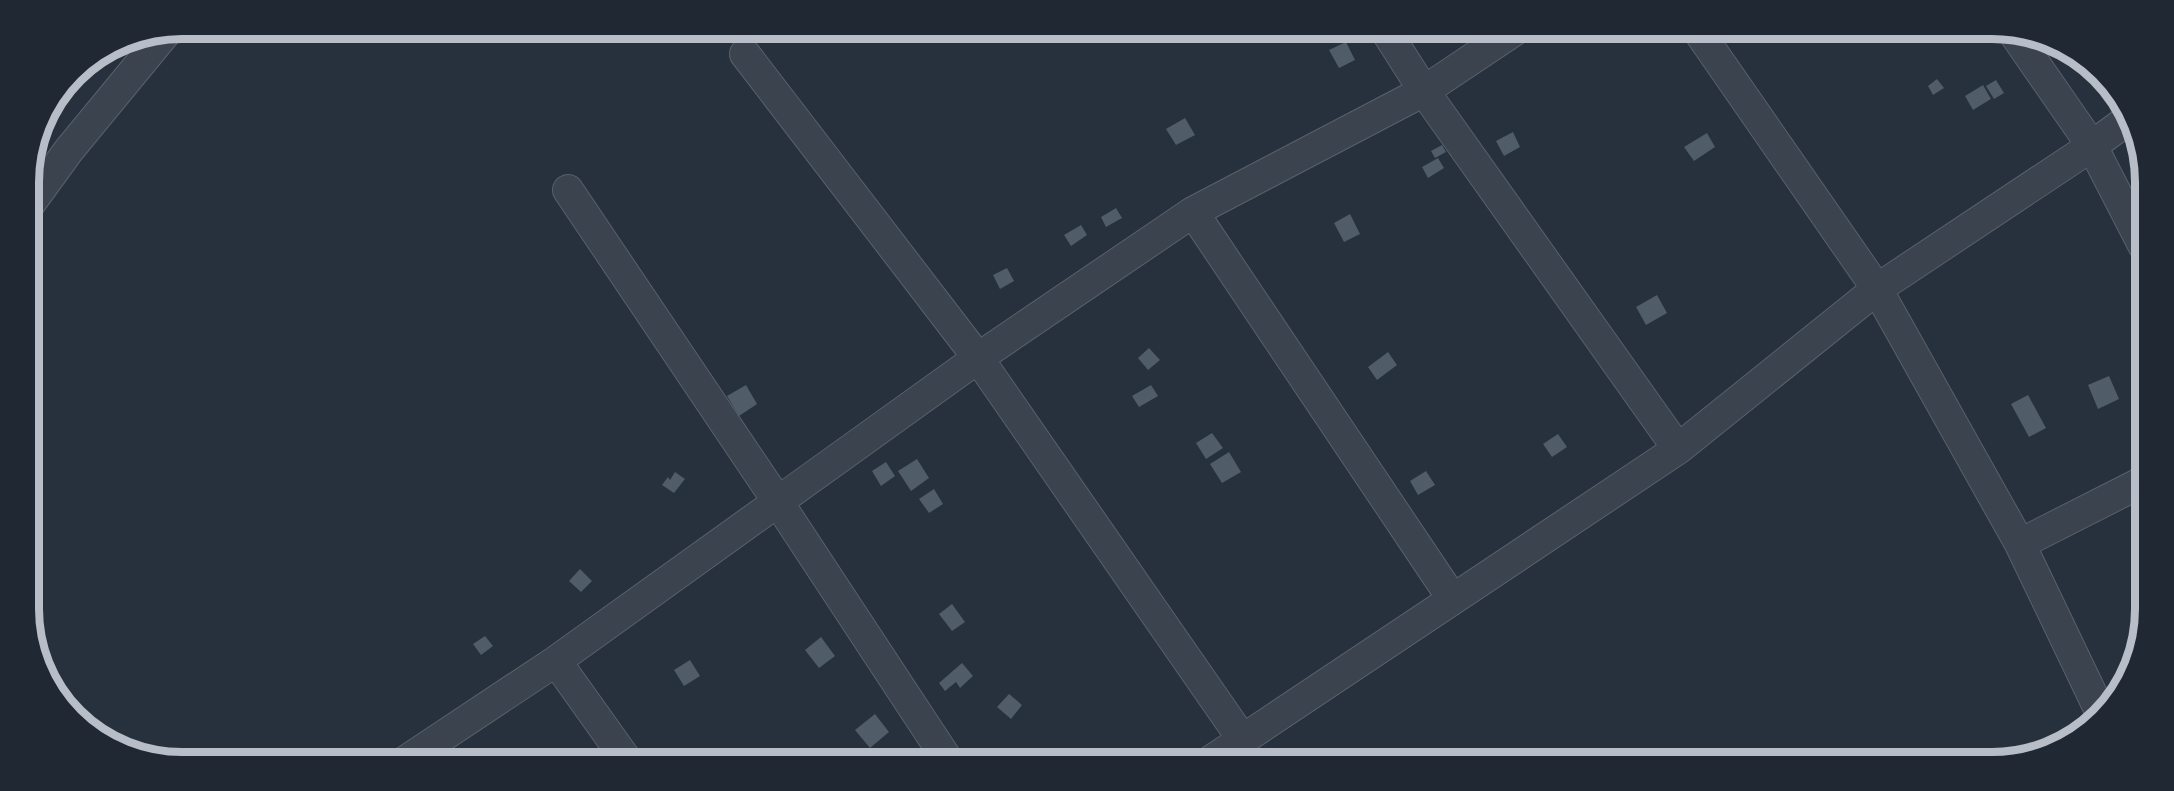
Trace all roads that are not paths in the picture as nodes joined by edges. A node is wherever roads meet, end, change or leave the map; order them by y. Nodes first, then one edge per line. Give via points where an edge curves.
1 (1391, 39) edge
2 (1502, 39) edge
3 (1704, 39) edge
4 (160, 41) edge
5 (2020, 42) edge
6 (745, 54) dead end
7 (1424, 91) junction
8 (2122, 124) edge
9 (2092, 146) junction
10 (568, 190) dead end
11 (39, 191) edge
12 (1193, 212) junction
13 (2135, 229) edge
14 (1877, 290) junction
15 (978, 358) junction
16 (1678, 448) junction
17 (2135, 486) edge
18 (778, 502) junction
19 (2020, 544) junction
20 (1452, 598) junction
21 (556, 661) junction
22 (2097, 706) edge
23 (1243, 740) junction
24 (419, 752) edge
25 (621, 752) edge
26 (942, 752) edge
27 (1224, 752) edge
28 (1230, 752) edge

1 - 7 street
2 - 7 street
3 - 14 street
4 - 11 street
5 - 9 street
6 - 15 street
7 - 12 street
7 - 16 street
8 - 9 street
9 - 13 street
9 - 14 street
10 - 18 street
12 - 15 street
12 - 20 street
14 - 16 street
14 - 19 street
15 - 18 street
15 - 23 street
16 - 20 street
17 - 19 street
18 - 21 street
18 - 26 street
19 - 22 street
20 - 23 street
21 - 24 street
21 - 25 street
23 - 27 street
23 - 28 street

